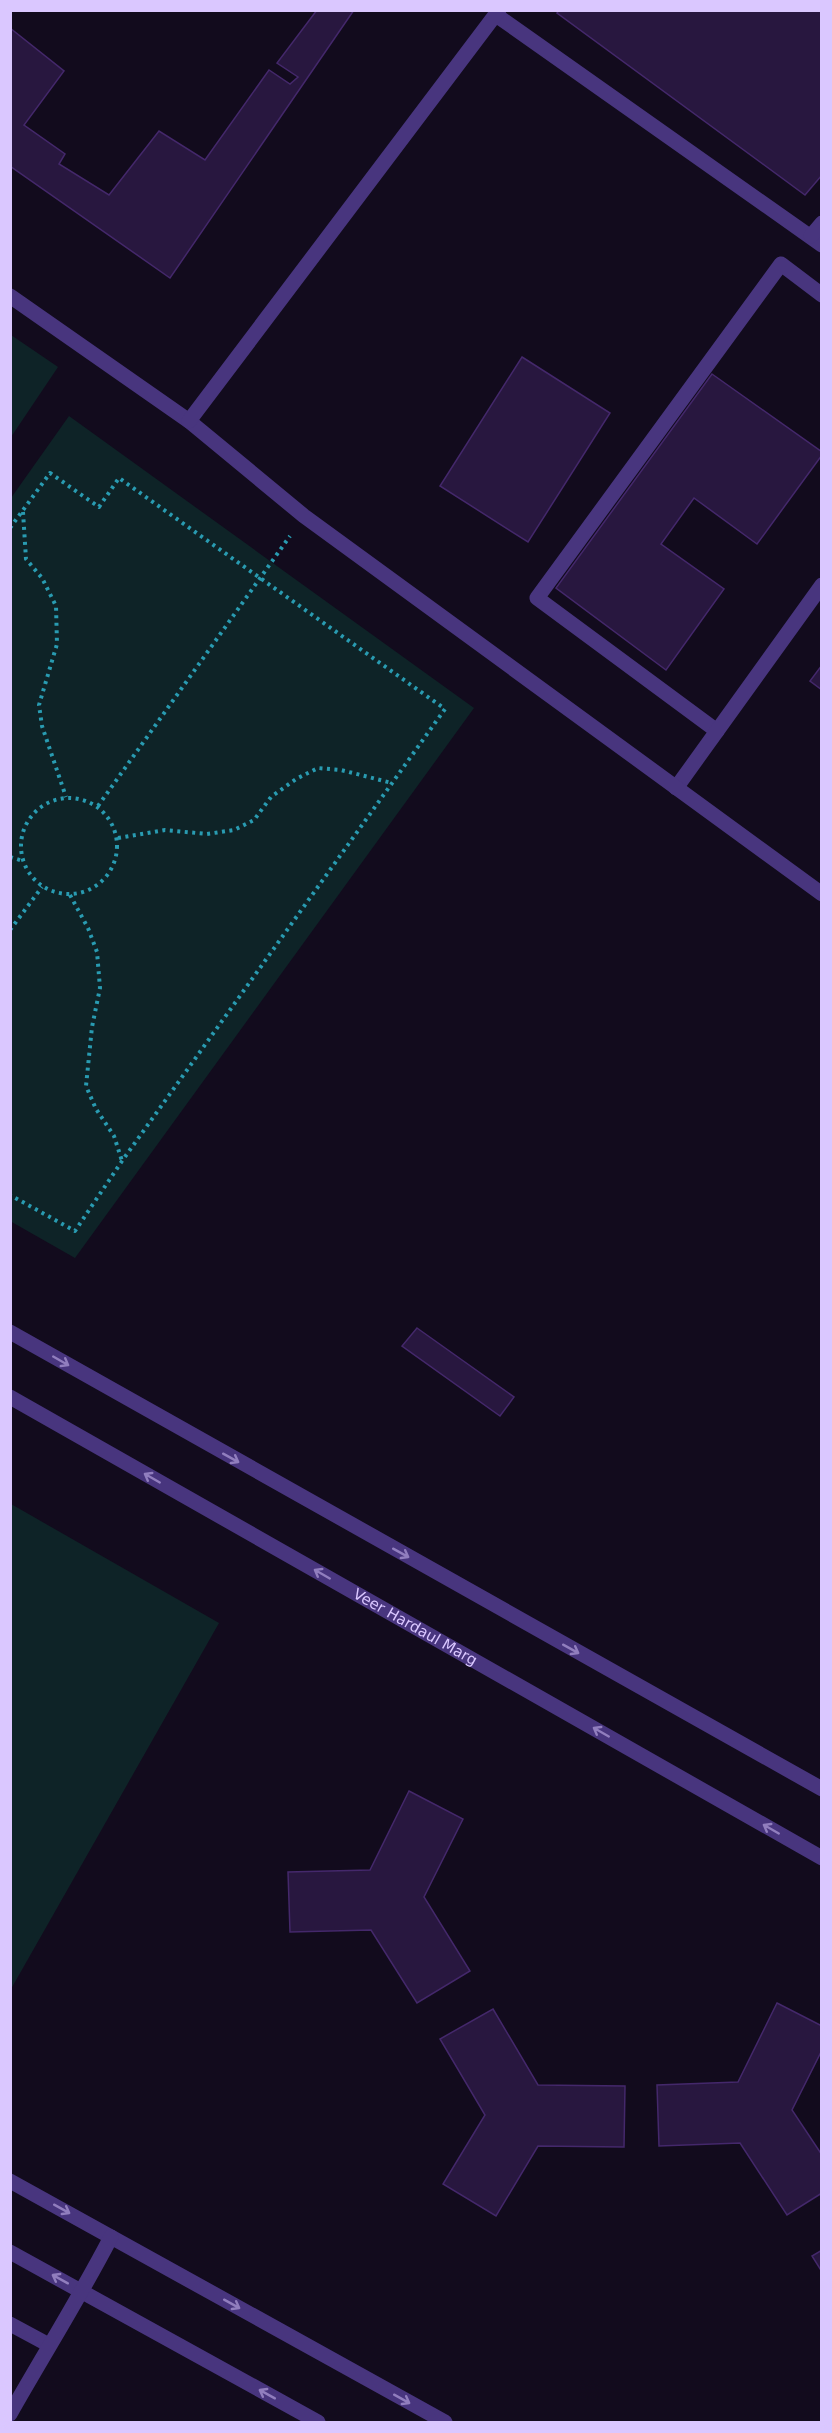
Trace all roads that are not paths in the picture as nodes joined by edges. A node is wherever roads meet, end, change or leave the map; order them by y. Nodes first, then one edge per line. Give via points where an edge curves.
1 (498, 13) edge
2 (822, 223) edge
3 (816, 241) edge
4 (822, 295) edge
5 (10, 296) edge
6 (189, 422) junction
7 (822, 585) edge
8 (717, 731) junction
9 (676, 788) junction
10 (822, 894) edge
11 (10, 1332) edge
12 (10, 1397) edge
13 (822, 1789) edge
14 (822, 1858) edge
15 (10, 2181) edge
16 (111, 2236) junction
17 (10, 2252) edge
18 (82, 2292) junction
19 (10, 2324) edge
20 (49, 2345) junction
21 (10, 2414) edge
22 (318, 2422) edge
23 (445, 2422) edge

1 - 3 street
1 - 6 street
2 - 3 street
4 - 8 street via 781,264 537,598
5 - 6 street
6 - 9 street via 304,516
7 - 8 street
8 - 9 street
9 - 10 street
11 -> 13 street
14 -> 12 street, Veer Hardaul Marg
15 -> 16 street
16 - 18 street
16 -> 23 street
18 -> 17 street
18 - 20 street
22 -> 18 street
19 - 20 street
20 - 21 street

